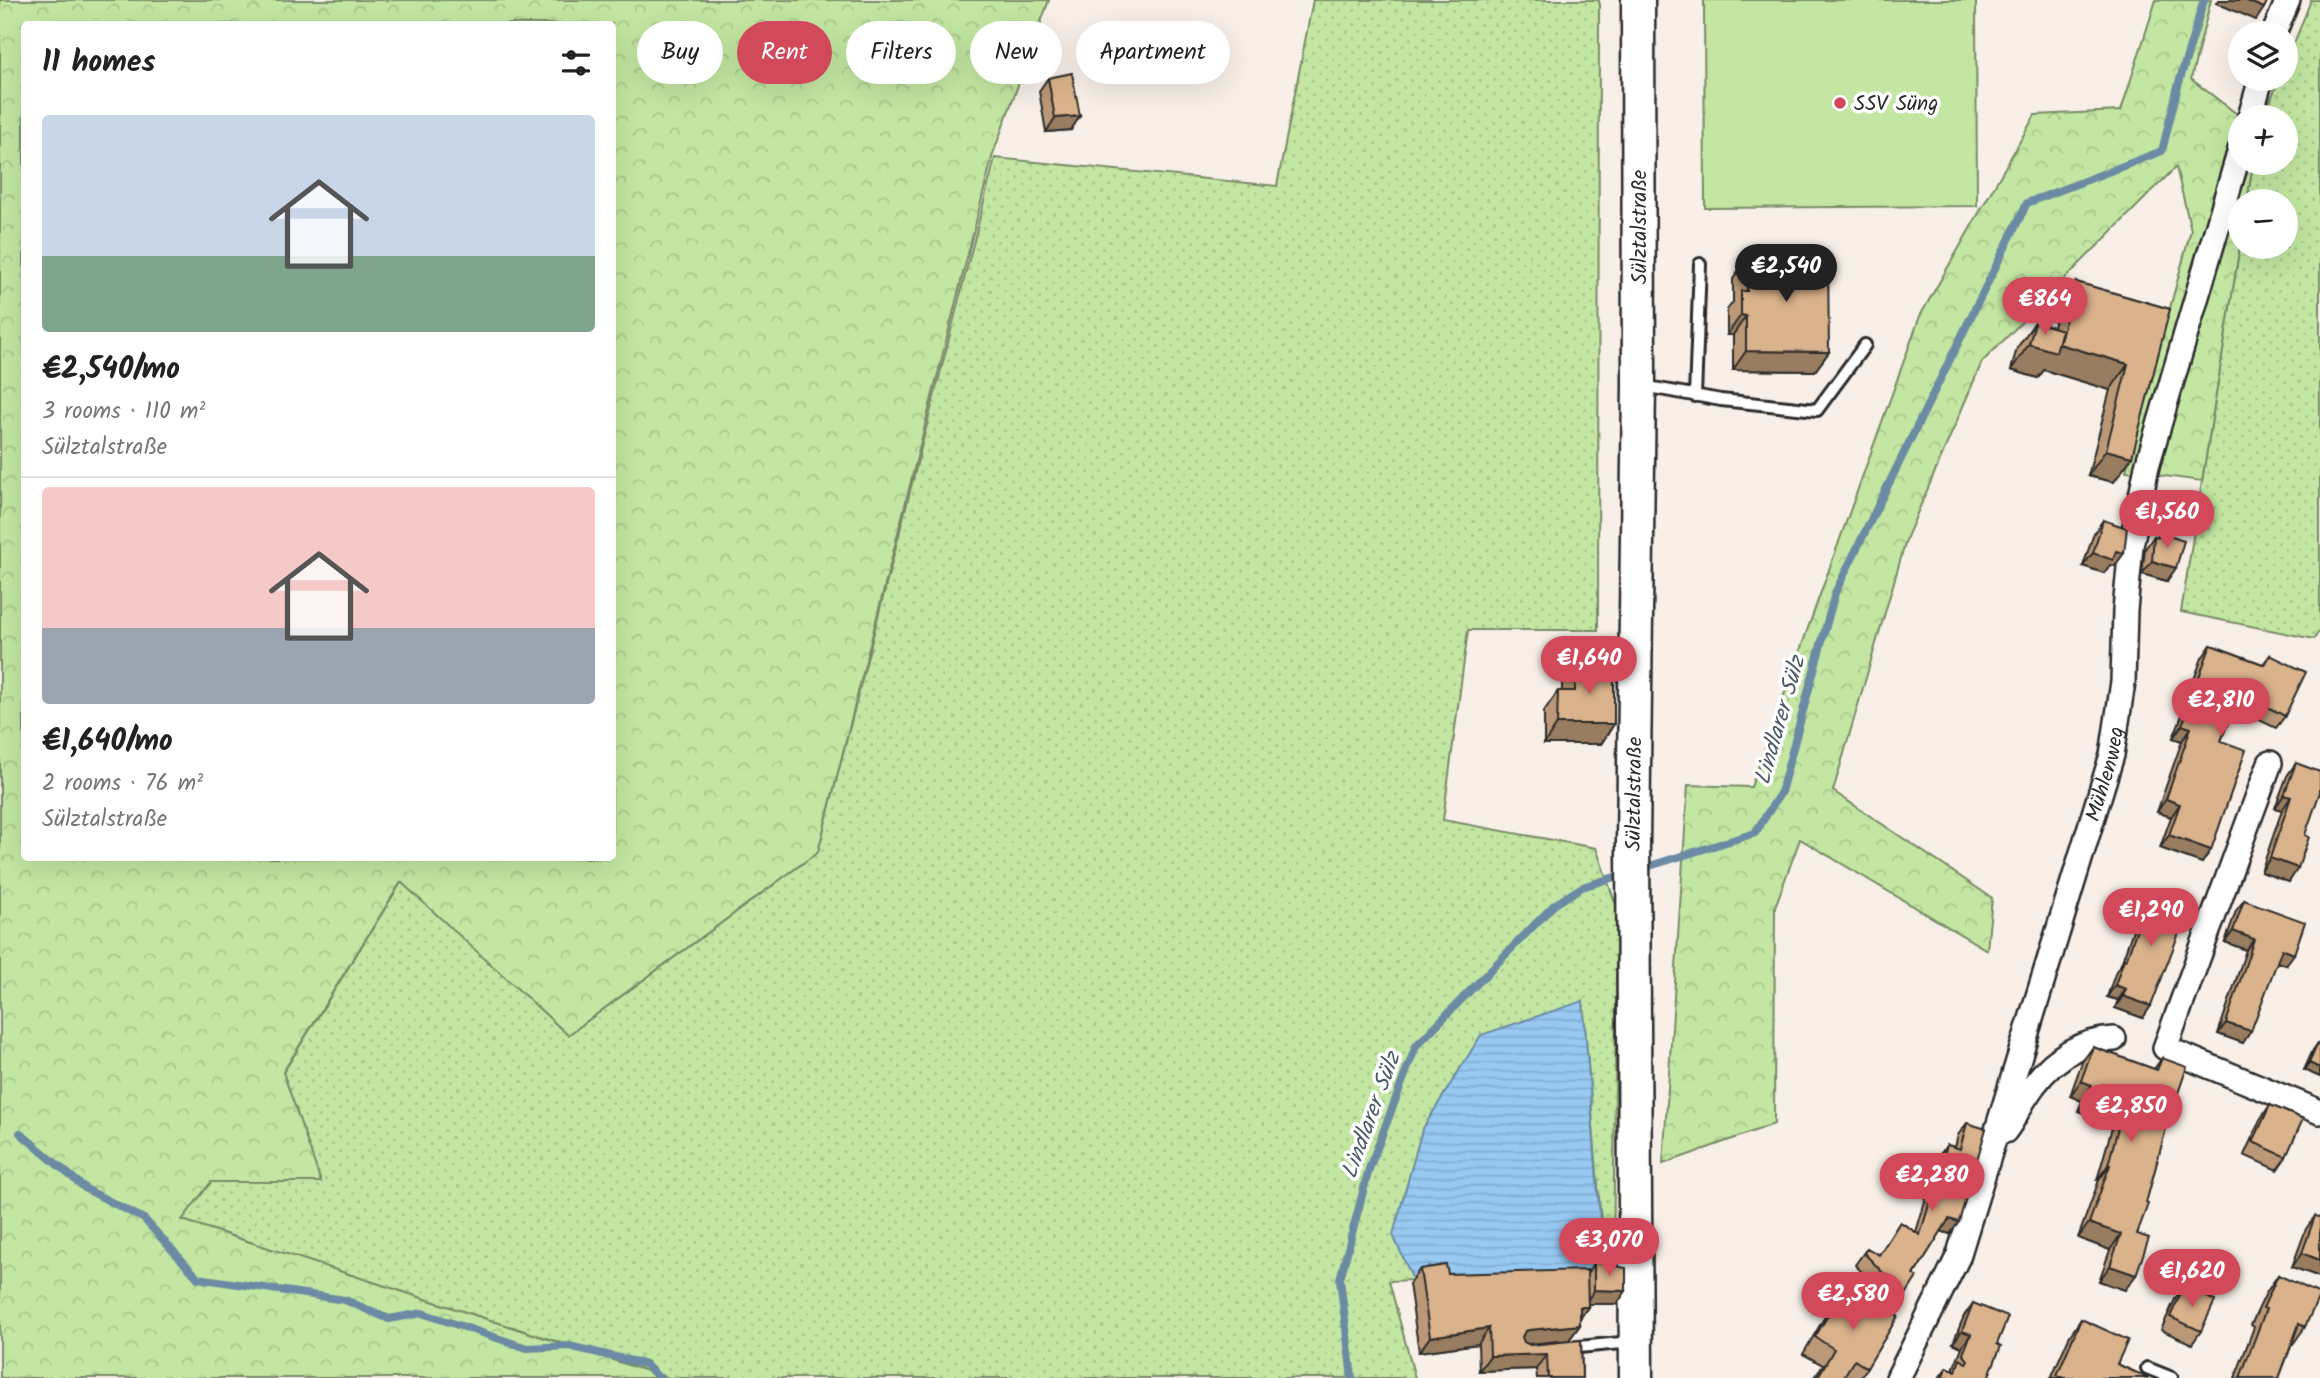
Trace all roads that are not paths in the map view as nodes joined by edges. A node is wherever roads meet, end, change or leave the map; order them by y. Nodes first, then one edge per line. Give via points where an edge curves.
1 (1639, 0) edge
2 (2288, 0) edge
3 (2279, 21) edge
4 (2233, 175) edge
5 (1700, 264) dead end
6 (1865, 345) dead end
7 (1639, 386) junction
8 (1695, 396) junction
9 (2270, 763) dead end
10 (2114, 1040) dead end
11 (2320, 1112) edge
12 (1993, 1140) junction
13 (1635, 1342) junction
14 (1558, 1349) edge
15 (2147, 1368) dead end
16 (1636, 1378) edge
17 (1898, 1378) edge
18 (2172, 1378) edge

1 - 7 main road, Sülztalstraße
2 - 3 street
4 - 12 street, Mühlenweg via 2147,467 2131,547 2123,682 2112,755
5 - 8 lane
6 - 8 lane via 1817,410
7 - 8 lane
7 - 13 main road, Sülztalstraße via 1633,843
9 - 11 street via 2165,1048
10 - 12 street via 2086,1043 2055,1060 2039,1077 2007,1130
12 - 17 street, Mühlenweg via 1958,1257
13 - 14 lane
13 - 16 main road, Sülztalstraße
15 - 18 lane

